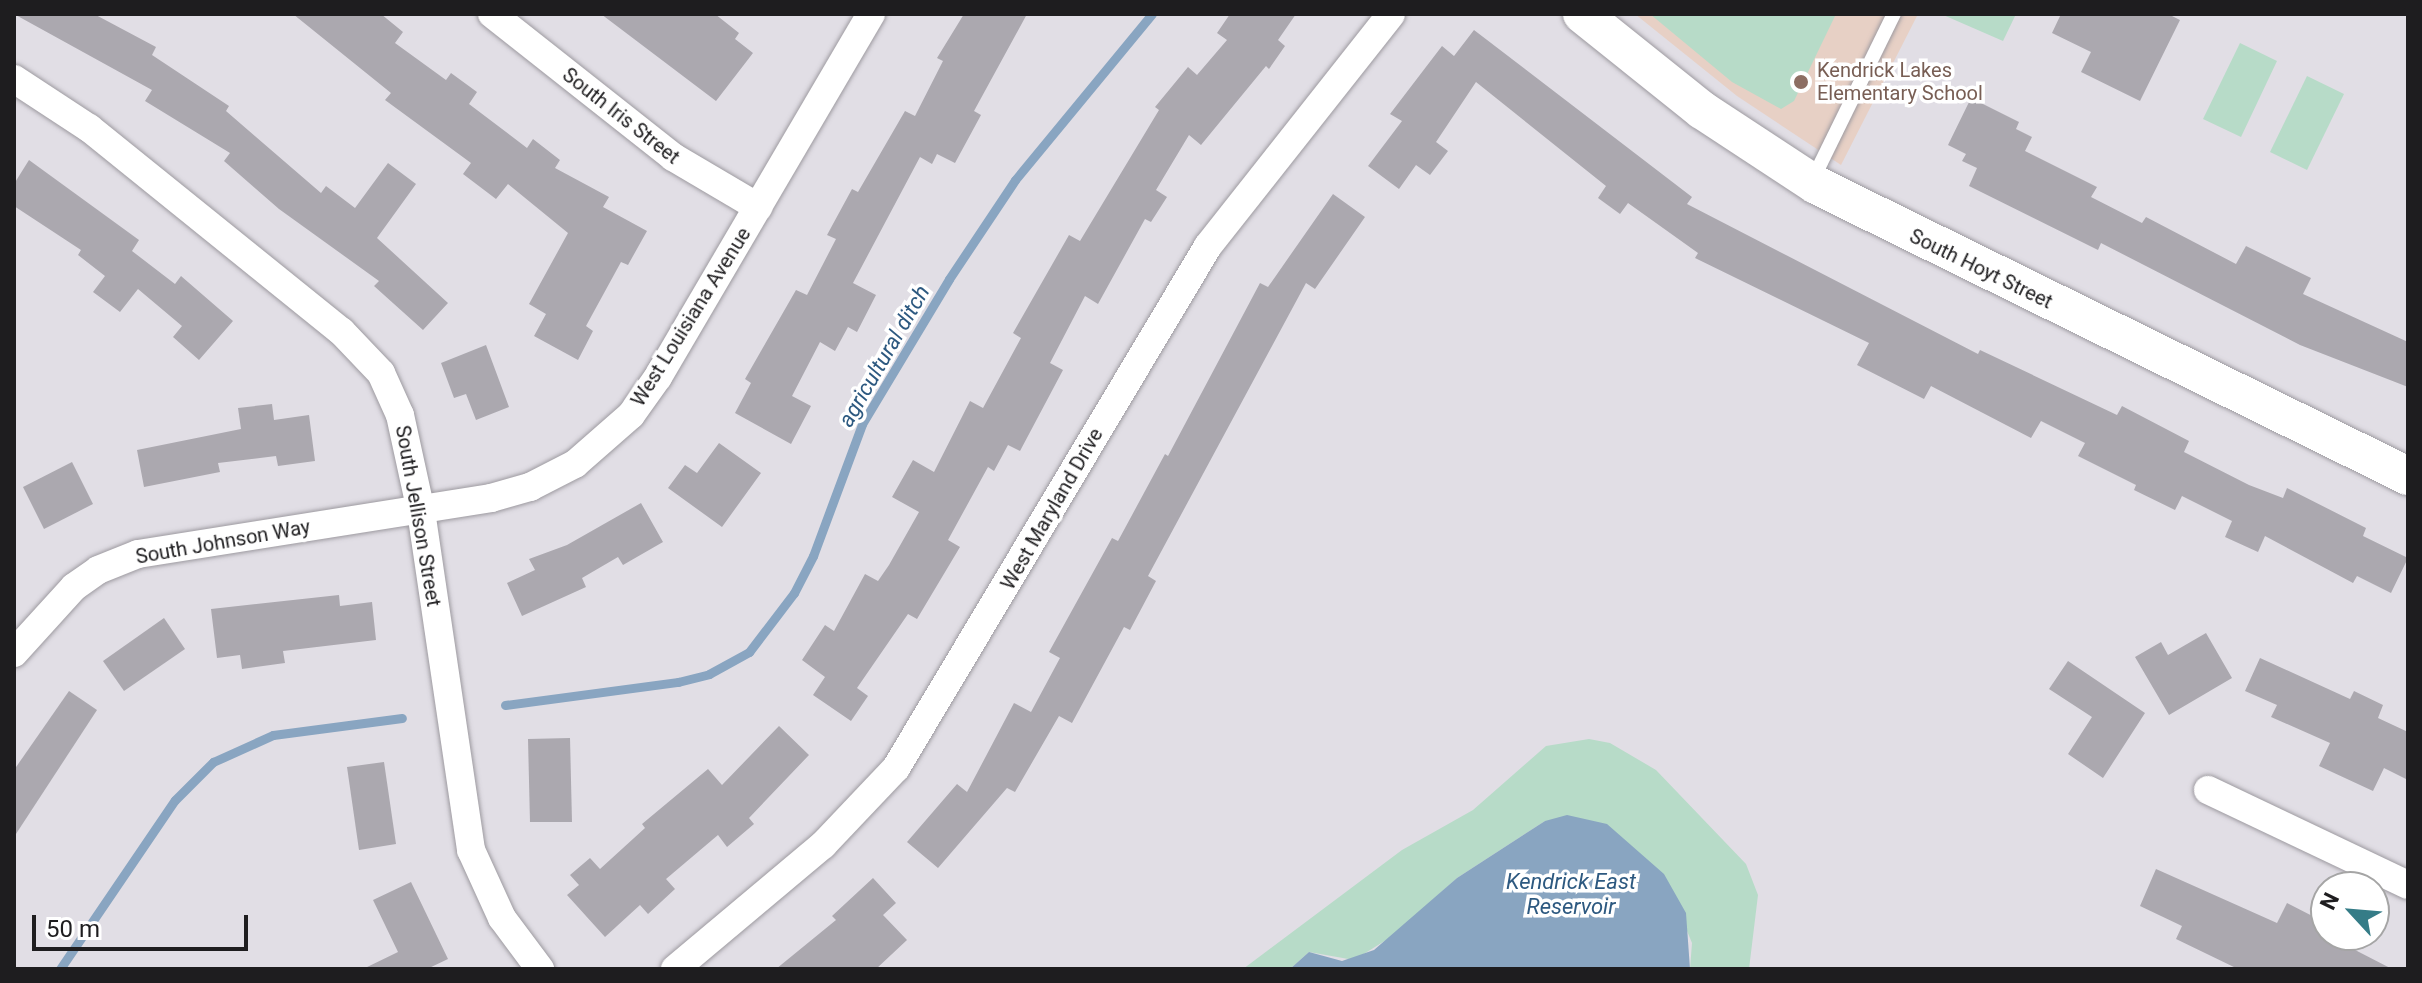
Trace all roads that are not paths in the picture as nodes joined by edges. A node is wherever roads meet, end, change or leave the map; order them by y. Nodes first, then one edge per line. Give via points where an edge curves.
1 (492, 14) edge
2 (871, 14) edge
3 (1391, 14) edge
4 (1582, 14) edge
5 (1894, 14) edge
6 (14, 79) edge
7 (1811, 182) junction
8 (758, 207) junction
9 (2408, 476) edge
10 (421, 511) junction
11 (14, 653) edge
12 (2208, 790) dead end
13 (2408, 885) edge
14 (540, 969) edge
15 (675, 969) edge

1 - 8 street, South Iris Street via 673,157
2 - 8 street, West Louisiana Avenue
3 - 15 street, West Maryland Drive via 1208,246 896,768 823,845
4 - 7 street, South Hoyt Street via 1702,110
5 - 7 lane
6 - 10 street, South Jellison Street via 89,128 353,341 395,399
7 - 9 street, South Hoyt Street
8 - 10 street, West Louisiana Avenue via 658,377 613,433 575,464 530,487
10 - 11 street, South Johnson Way via 138,554 98,570 74,587
10 - 14 street, South Jellison Street via 471,850 488,895
12 - 13 street

